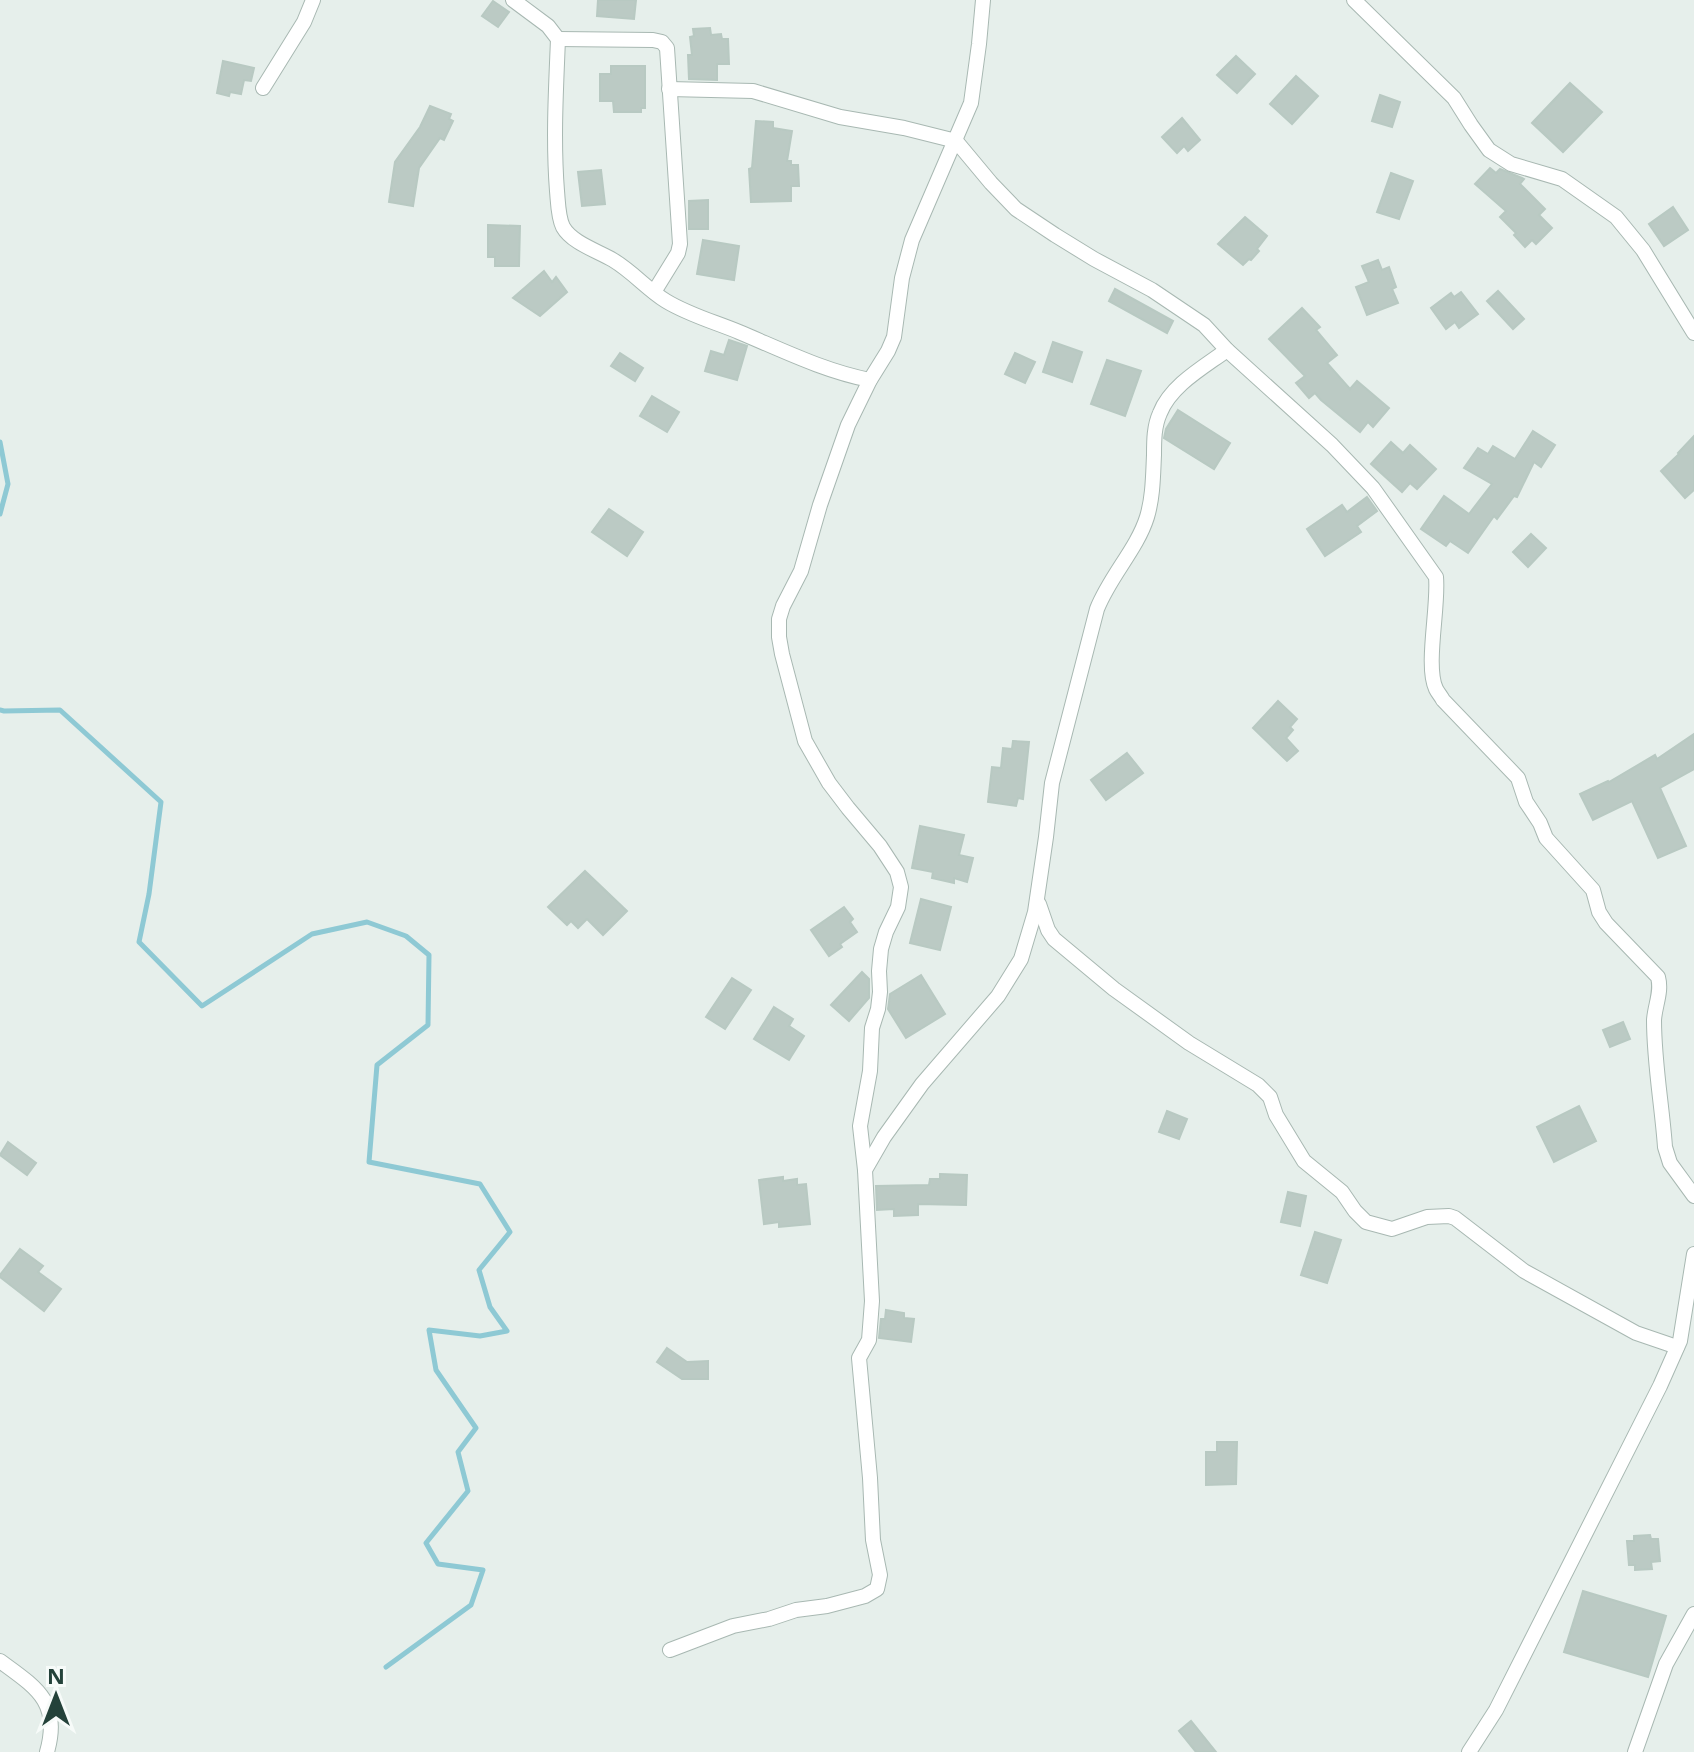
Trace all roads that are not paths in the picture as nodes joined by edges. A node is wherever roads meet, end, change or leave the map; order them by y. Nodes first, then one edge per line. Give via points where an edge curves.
1 (313, 0) edge
2 (513, 0) edge
3 (983, 0) edge
4 (1354, 0) edge
5 (558, 39) junction
6 (263, 88) dead end
7 (669, 89) junction
8 (956, 141) junction
9 (654, 292) junction
10 (1694, 333) edge
11 (1227, 350) junction
12 (870, 380) junction
13 (1038, 895) junction
14 (865, 1170) junction
15 (1694, 1196) edge
16 (1694, 1254) edge
17 (1688, 1334) edge
18 (1677, 1347) junction
19 (1694, 1614) edge
20 (670, 1650) dead end
21 (0, 1661) edge
22 (47, 1752) edge
23 (1469, 1752) edge
24 (1635, 1752) edge

1 - 6 street
2 - 5 street
3 - 8 street via 971,103
4 - 10 street via 1454,98 1489,150 1511,164 1562,179 1616,217
5 - 7 street via 662,42 667,48
5 - 9 street via 555,165 563,227
7 - 8 street via 753,91 840,117
7 - 9 street via 680,244
8 - 11 street via 1016,209 1184,310
8 - 12 street via 912,240 894,337
9 - 12 street via 690,313 825,369
11 - 13 street via 1188,379 1159,414 1147,519 1097,609 1058,756
11 - 15 street via 1373,488 1431,568 1438,591 1432,663 1436,689 1518,778 1546,838 1593,890 1606,923 1658,977 1655,1030 1665,1147
12 - 14 street via 848,425 801,571 779,619 805,741 901,882 898,907 881,949 878,1009 860,1126
13 - 14 street via 1021,959 998,996 922,1084
13 - 18 street via 1054,939 1189,1043 1258,1085 1270,1097 1304,1161 1342,1192 1366,1222 1392,1229 1427,1217 1455,1218 1524,1271 1636,1333
14 - 20 street via 872,1301 869,1340 859,1358 880,1575 877,1589 827,1606 733,1626
16 - 17 street
17 - 18 street
18 - 23 street via 1602,1504
19 - 24 street via 1666,1664
21 - 22 street via 47,1701 52,1736

